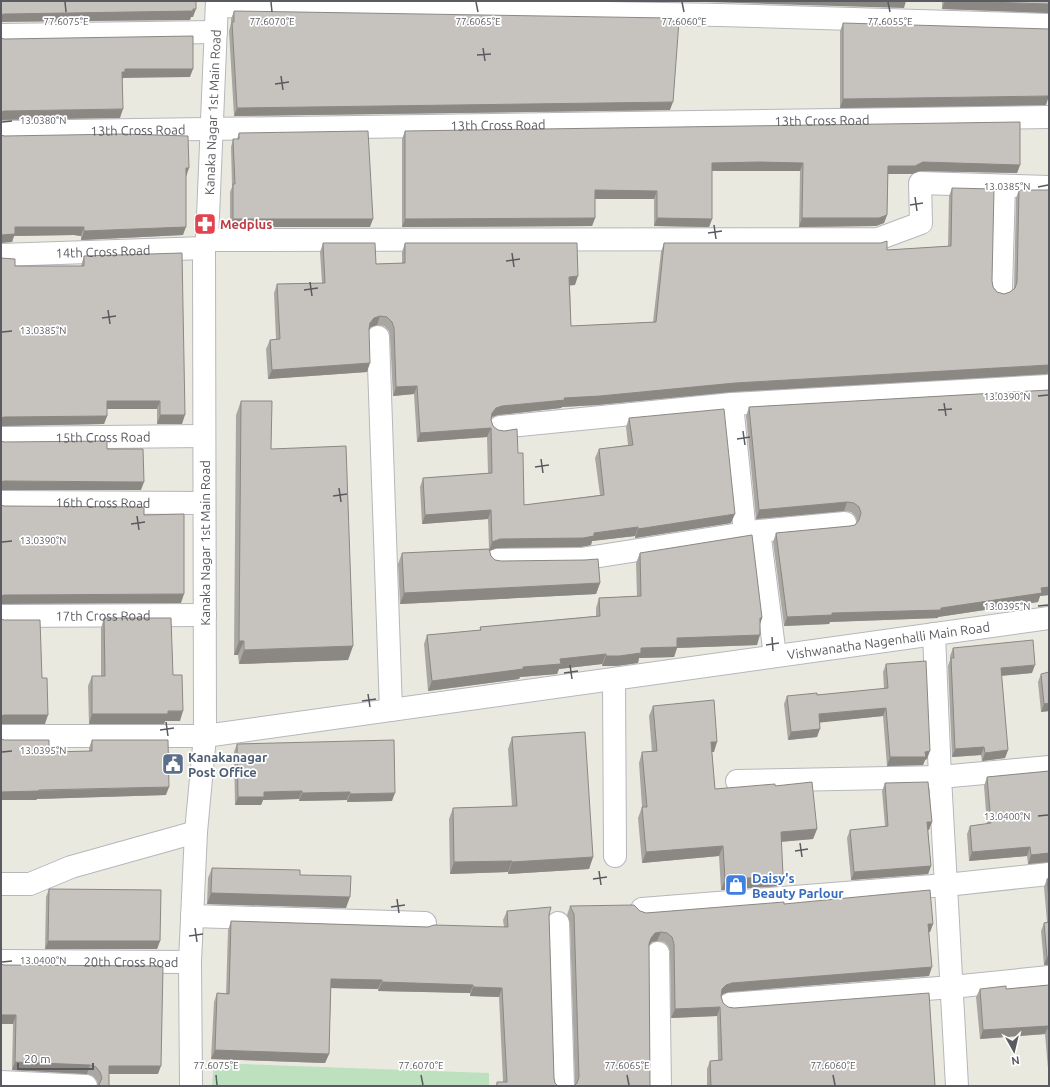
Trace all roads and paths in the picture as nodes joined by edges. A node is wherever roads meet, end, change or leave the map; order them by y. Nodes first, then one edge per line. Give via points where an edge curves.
1 (217, 3) edge
2 (1049, 25) edge
3 (216, 32) junction
4 (1, 35) edge
5 (1049, 117) edge
6 (212, 130) junction
7 (1, 132) edge
8 (1004, 186) junction
9 (1049, 187) edge
10 (206, 244) junction
11 (1, 255) edge
12 (1001, 290) dead end
13 (378, 337) dead end
14 (1048, 386) edge
15 (732, 404) junction
16 (500, 427) dead end
17 (204, 436) junction
18 (1, 438) edge
19 (1, 502) edge
20 (204, 503) junction
21 (845, 524) dead end
22 (752, 532) junction
23 (497, 560) edge
24 (205, 615) junction
25 (1, 616) edge
26 (1049, 618) edge
27 (934, 634) junction
28 (775, 656) junction
29 (614, 679) junction
30 (391, 710) junction
31 (1, 736) edge
32 (205, 736) junction
33 (1049, 767) edge
34 (940, 777) junction
35 (738, 781) dead end
36 (196, 832) junction
37 (616, 856) dead end
38 (1049, 874) edge
39 (1, 884) edge
40 (946, 885) junction
41 (642, 909) dead end
42 (192, 916) junction
43 (425, 923) dead end
44 (558, 923) dead end
45 (658, 953) dead end
46 (1, 961) edge
47 (190, 962) junction
48 (1049, 977) edge
49 (952, 987) junction
50 (730, 1004) dead end
51 (1, 1082) edge
52 (86, 1086) edge
53 (191, 1086) edge
54 (563, 1086) edge
55 (660, 1086) edge
56 (957, 1086) edge

1 - 2 street via 720,14
1 - 3 street, Kanaka Nagar 1st Main Road
3 - 4 street
3 - 6 street, Kanaka Nagar 1st Main Road
5 - 6 street, 13th Cross Road
6 - 7 street, 13th Cross Road
6 - 10 street, Kanaka Nagar 1st Main Road
8 - 9 street
8 - 10 street, 14th Cross Road via 920,183 921,223 878,239
8 - 12 street
10 - 11 street, 14th Cross Road
10 - 17 street, Kanaka Nagar 1st Main Road
13 - 30 street
14 - 15 street
15 - 16 street
15 - 22 street
17 - 18 street, 15th Cross Road
17 - 20 street, Kanaka Nagar 1st Main Road
19 - 20 street, 16th Cross Road
20 - 24 street, Kanaka Nagar 1st Main Road
21 - 22 street
22 - 23 street via 581,558
22 - 28 street
24 - 25 street, 17th Cross Road
24 - 32 street, Kanaka Nagar 1st Main Road
26 - 27 street, Vishwanatha Nagenhalli Main Road
27 - 28 street, Vishwanatha Nagenhalli Main Road
27 - 34 street
28 - 29 street, Vishwanatha Nagenhalli Main Road
29 - 30 street, Vishwanatha Nagenhalli Main Road
29 - 37 street
30 - 32 street, Vishwanatha Nagenhalli Main Road
31 - 32 street, Vishwanatha Nagenhalli Main Road
32 - 36 street, Kanaka Nagar 1st Main Road
33 - 34 street
34 - 35 street
34 - 40 street
36 - 39 street via 71,867 30,884
36 - 42 street, Kanaka Nagar 1st Main Road
38 - 40 street
40 - 41 street
40 - 49 street
42 - 43 street
42 - 47 street, Kanaka Nagar 1st Main Road
44 - 54 street
45 - 55 street
46 - 47 street, 20th Cross Road
47 - 53 street, Kanaka Nagar 1st Main Road
48 - 49 street
49 - 50 street
49 - 56 street
51 - 52 street

